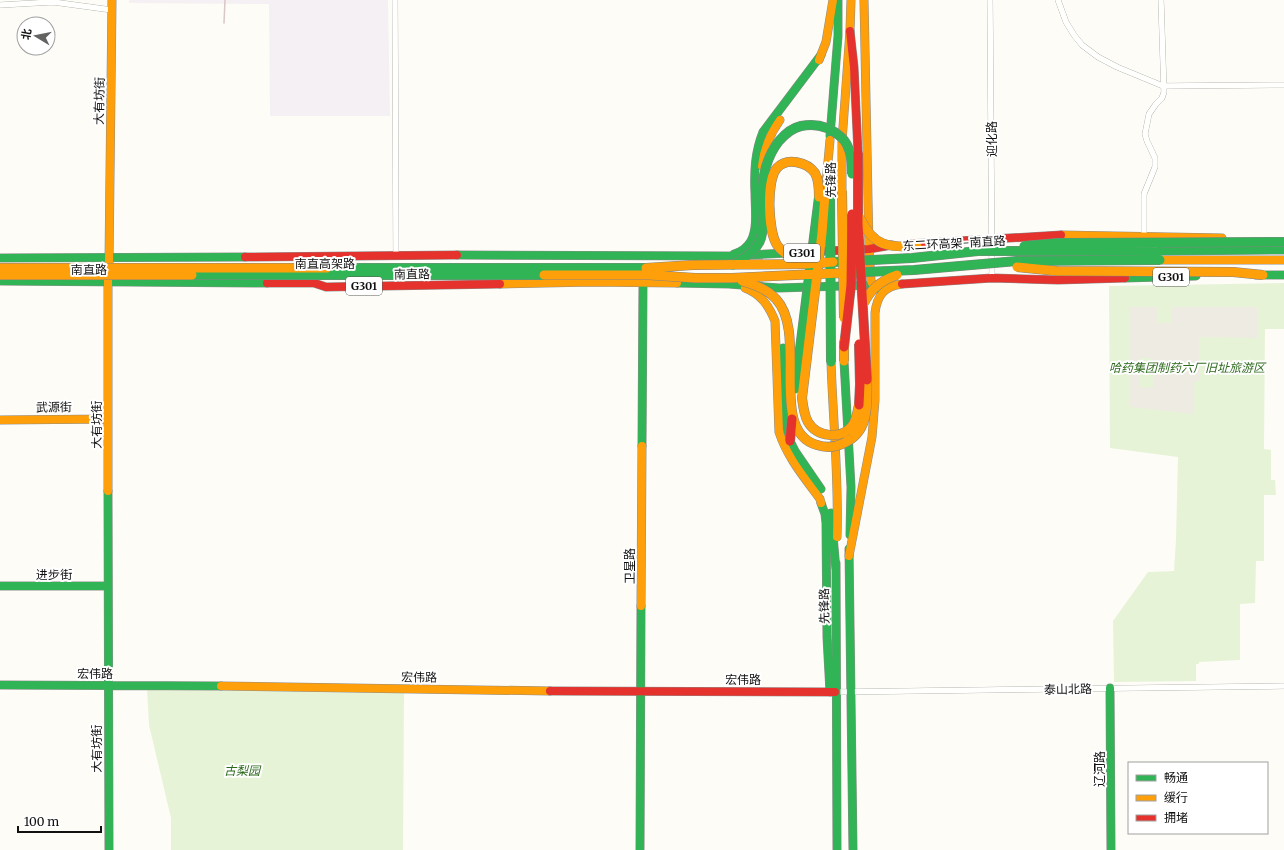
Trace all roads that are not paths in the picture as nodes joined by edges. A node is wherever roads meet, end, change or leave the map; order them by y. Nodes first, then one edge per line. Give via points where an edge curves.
1 (112, 0) edge
2 (395, 0) edge
3 (828, 0) edge
4 (833, 0) edge
5 (838, 0) edge
6 (851, 0) edge
7 (864, 0) edge
8 (990, 0) edge
9 (1058, 0) edge
10 (1161, 0) edge
11 (0, 5) edge
12 (112, 10) junction
13 (850, 31) junction
14 (827, 37) junction
15 (821, 55) junction
16 (1284, 85) edge
17 (1163, 86) junction
18 (762, 179) junction
19 (828, 194) junction
20 (857, 210) junction
21 (868, 215) junction
22 (1144, 236) junction
23 (987, 239) junction
24 (1284, 239) edge
25 (1284, 242) edge
26 (914, 245) junction
27 (869, 249) junction
28 (1284, 250) edge
29 (978, 251) junction
30 (423, 255) junction
31 (396, 256) junction
32 (729, 256) junction
33 (109, 257) junction
34 (0, 258) edge
35 (1284, 260) edge
36 (806, 264) junction
37 (981, 264) junction
38 (693, 265) junction
39 (732, 266) junction
40 (0, 268) edge
41 (914, 270) junction
42 (0, 275) edge
43 (647, 275) junction
44 (1263, 275) junction
45 (1284, 275) edge
46 (695, 278) junction
47 (992, 278) junction
48 (0, 281) edge
49 (108, 281) junction
50 (731, 281) junction
51 (873, 285) junction
52 (326, 287) junction
53 (882, 292) junction
54 (777, 300) junction
55 (844, 347) junction
56 (108, 419) junction
57 (0, 420) edge
58 (790, 440) junction
59 (849, 556) junction
60 (836, 570) junction
61 (0, 586) edge
62 (108, 586) junction
63 (0, 685) edge
64 (108, 685) junction
65 (1284, 686) edge
66 (1108, 688) junction
67 (640, 691) junction
68 (852, 691) junction
69 (834, 692) junction
70 (109, 850) edge
71 (640, 850) edge
72 (837, 850) edge
73 (853, 850) edge
74 (1107, 850) edge
75 (1111, 850) edge

1 - 12 main road, 大有坊街
2 - 31 street
3 - 14 main road
4 - 14 main road
5 - 19 main road
6 - 13 main road, 先锋路
7 - 21 main road
8 - 23 street, 迎化路
9 - 17 street via 1066,22 1087,49 1117,67
10 - 17 street
11 - 12 street via 53,2
12 - 33 main road, 大有坊街
13 - 20 main road, bridge via 858,152
13 - 55 main road, 先锋路, bridge via 842,141
14 - 15 main road
15 - 18 main road, bridge via 803,90 768,138 764,148
15 - 32 main road via 758,141 752,240 746,248
16 - 17 street
17 - 22 street via 1162,98 1150,114 1145,134 1155,158 1155,168 1144,194
18 - 39 main road, bridge via 761,238 755,250
18 - 55 main road, bridge via 778,141 791,130 801,126 825,127 836,133 849,150 852,170 851,285
19 - 41 main road, bridge via 802,398 803,412 816,431 838,435 855,423 859,406 861,308 869,292 887,278
19 - 60 main road, 先锋路, bridge via 831,362 838,507
20 - 26 main road, bridge via 866,231 877,241 902,248
20 - 54 main road, bridge via 867,401 864,423 847,443 830,447 810,442 793,421 789,326 787,315
21 - 26 main road via 876,235 890,242
21 - 27 main road
22 - 23 main road via 1052,235
22 - 24 main road
23 - 26 main road via 955,244
23 - 47 street, 迎化路
25 - 29 main road, bridge via 1058,243
26 - 27 main road, G301
27 - 32 main road, G301
27 - 51 main road
28 - 29 main road, 东二环高架-南直路, bridge
29 - 36 main road, 东二环高架-南直路, bridge via 912,258
30 - 31 main road, 南直路 / G301
30 - 32 main road, 南直路 / G301
30 - 38 main road, bridge via 440,259 648,260
31 - 33 main road, 南直路 / G301
32 - 50 street
33 - 34 main road, 南直路 / G301
33 - 49 main road, 大有坊街
35 - 37 main road, 东二环高架-南直路, bridge via 1017,261
36 - 39 main road, 东二环高架-南直路, bridge
36 - 58 main road, bridge via 778,246 771,228 772,177 777,168 790,162 804,164 814,172 819,194
37 - 41 main road, 东二环高架-南直路, bridge
37 - 44 main road, bridge via 1057,271 1233,272
38 - 39 main road, 东二环高架-南直路, bridge
38 - 43 main road, 东二环高架-南直路, bridge
40 - 43 main road, 南直高架路, bridge
41 - 50 main road, 东二环高架-南直路, bridge
42 - 43 main road, 南直高架路, bridge
43 - 46 main road, 东二环高架-南直路, bridge
43 - 50 main road, 南直路 / G301
43 - 52 main road, 南直路 / G301 via 584,282
43 - 67 main road, 卫星路
44 - 45 main road, G301
44 - 47 main road, G301 via 1058,280
46 - 50 main road, 东二环高架-南直路, bridge
46 - 52 main road, bridge via 671,282 337,282
47 - 53 main road, G301 via 895,285
48 - 49 main road, 南直路 / G301
49 - 52 main road, 南直路 / G301 via 314,284
49 - 56 main road, 大有坊街
50 - 51 main road via 779,288
50 - 54 main road, bridge via 764,288
50 - 69 main road via 757,294 772,310 775,321 779,432 789,456 820,499 825,514 827,637
51 - 53 main road
53 - 59 main road via 875,313 875,400 872,437
54 - 58 main road, bridge via 782,330 786,423
55 - 59 main road, 先锋路, bridge via 851,487
56 - 57 main road, 武源街
56 - 62 main road, 大有坊街
58 - 60 main road via 829,504
59 - 68 main road
60 - 69 main road, 先锋路
61 - 62 main road, 进步街
62 - 64 main road, 大有坊街
63 - 64 main road, 宏伟路
64 - 67 main road, 宏伟路
64 - 70 main road, 大有坊街
65 - 66 street, 泰山北路
66 - 68 street, 泰山北路
66 - 74 main road, 辽河路
66 - 75 main road, 辽河路
67 - 69 main road, 宏伟路
67 - 71 main road, 卫星路
68 - 69 street, 泰山北路
68 - 73 main road
69 - 72 main road, 先锋路

